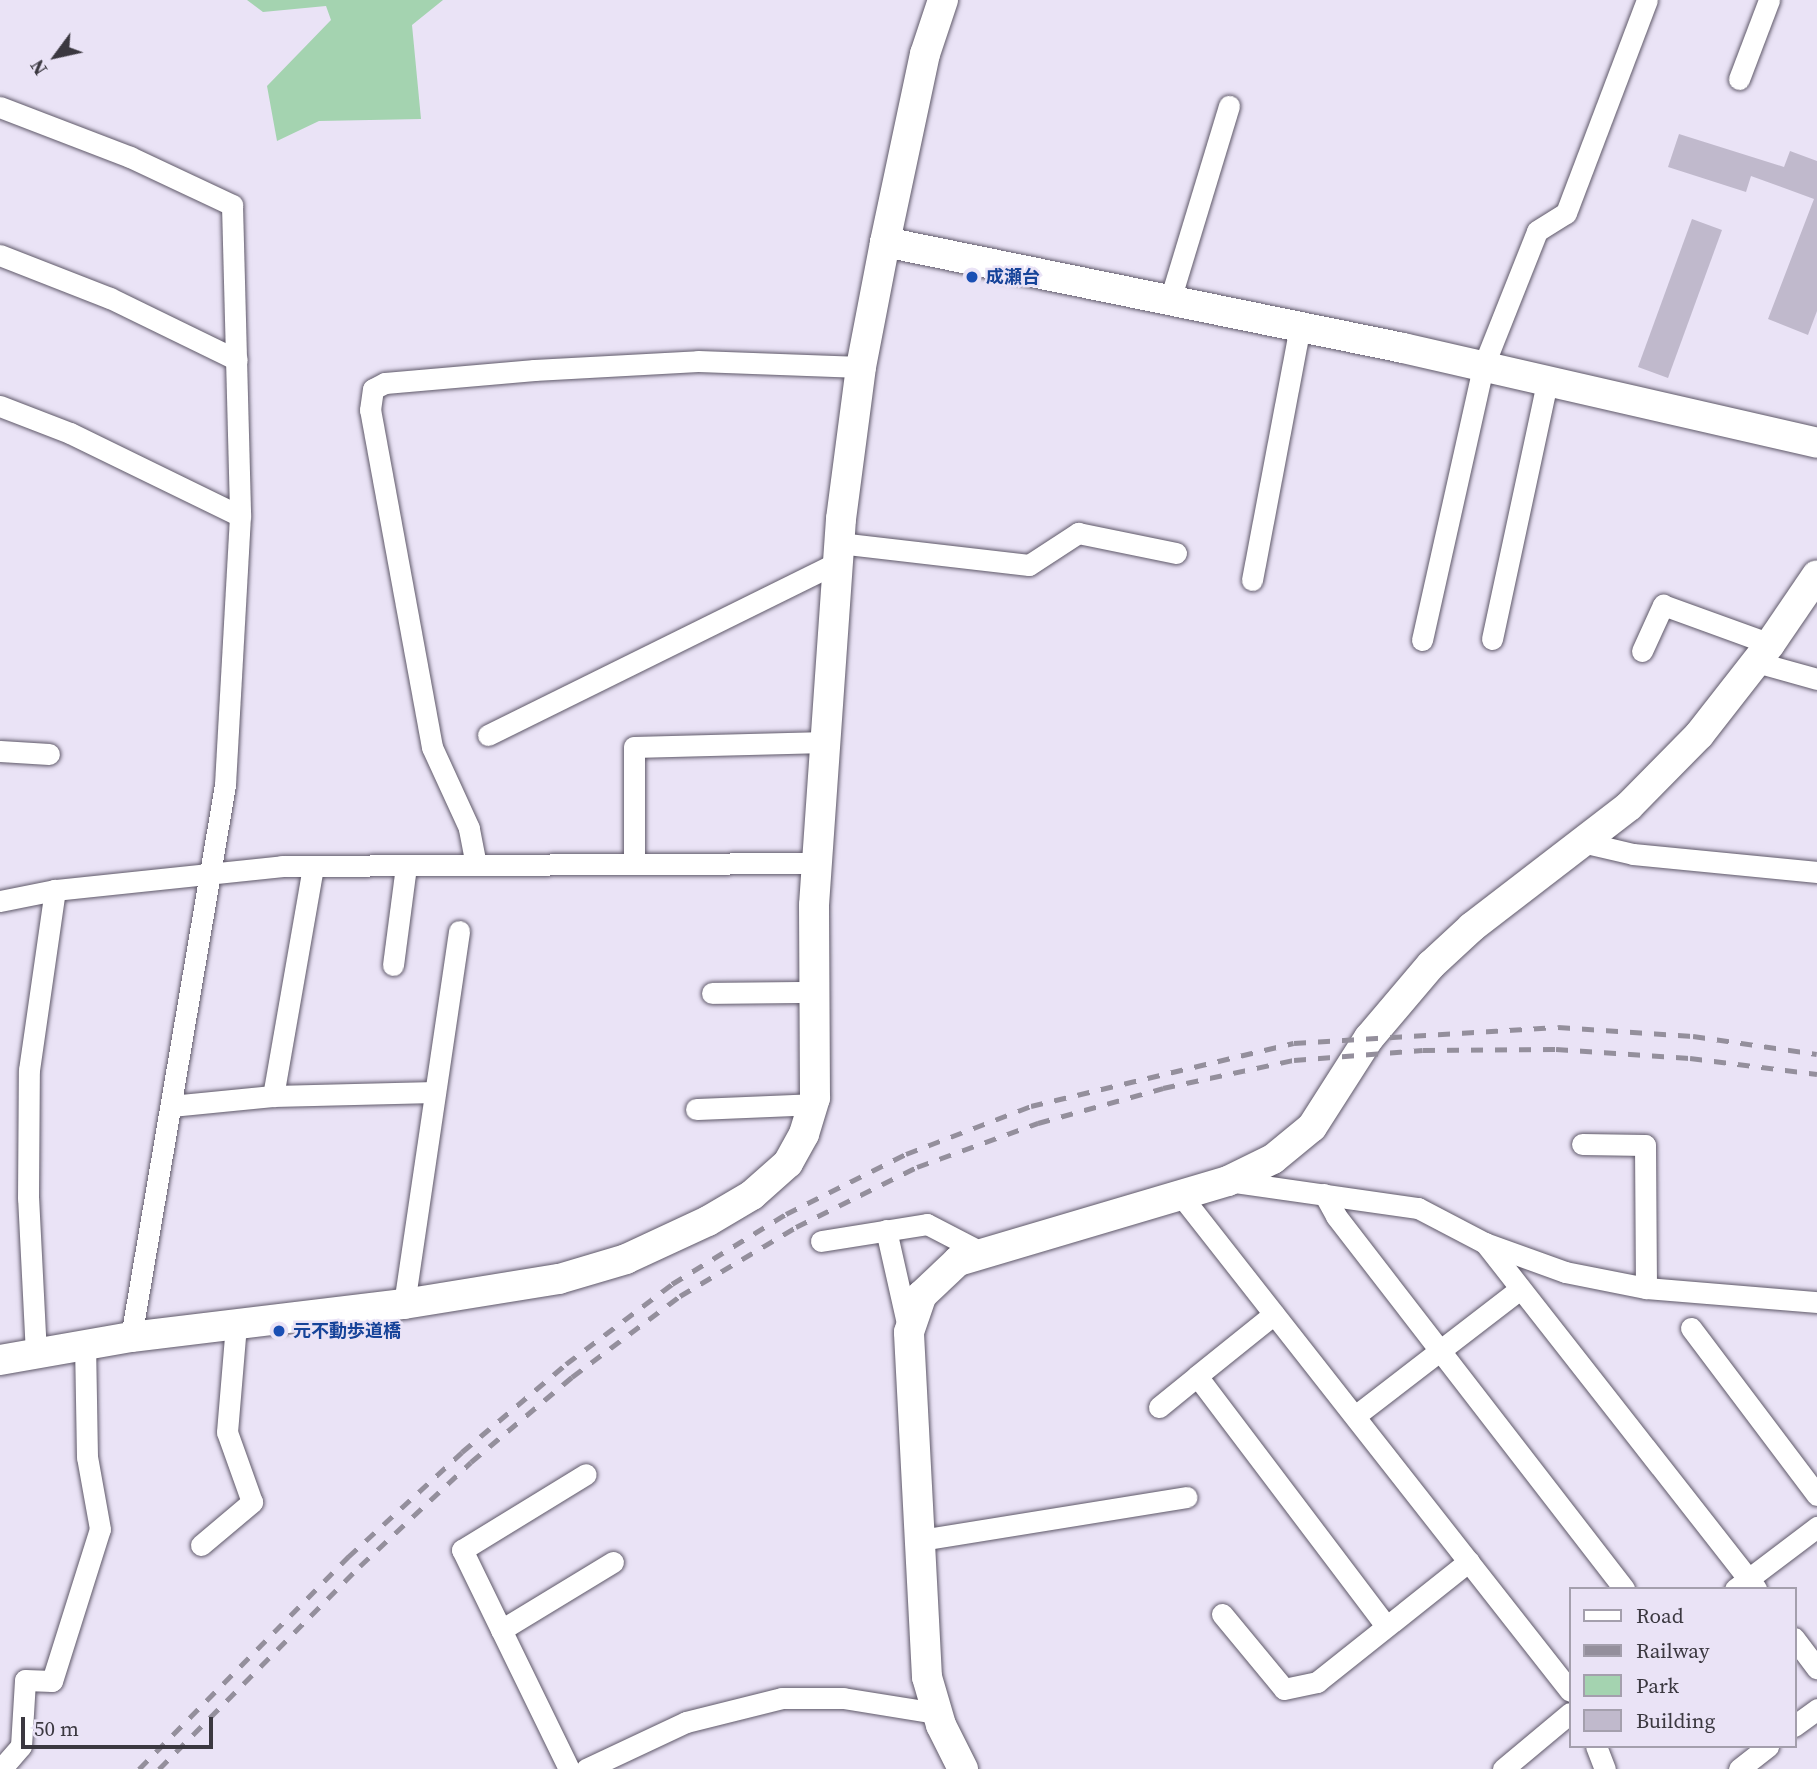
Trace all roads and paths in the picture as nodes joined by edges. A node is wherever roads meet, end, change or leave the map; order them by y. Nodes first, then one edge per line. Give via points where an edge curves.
1 (943, 0) edge
2 (1647, 0) edge
3 (1769, 0) edge
4 (1740, 79) dead end
5 (1229, 106) dead end
6 (0, 107) edge
7 (885, 242) junction
8 (0, 255) edge
9 (1170, 300) junction
10 (1300, 327) junction
11 (236, 360) junction
12 (861, 367) junction
13 (1483, 367) junction
14 (1547, 382) junction
15 (0, 406) edge
16 (1817, 443) edge
17 (240, 516) junction
18 (838, 553) junction
19 (1176, 553) dead end
20 (1817, 575) edge
21 (1252, 580) dead end
22 (1492, 639) dead end
23 (1422, 640) dead end
24 (1642, 651) dead end
25 (1763, 653) junction
26 (1817, 678) edge
27 (488, 736) dead end
28 (825, 742) junction
29 (0, 751) edge
30 (49, 754) dead end
31 (1582, 842) junction
32 (817, 863) junction
33 (634, 864) junction
34 (476, 865) junction
35 (313, 866) junction
36 (406, 866) junction
37 (211, 871) junction
38 (1817, 872) edge
39 (55, 890) junction
40 (0, 901) edge
41 (459, 931) dead end
42 (393, 965) dead end
43 (814, 992) junction
44 (712, 993) dead end
45 (435, 1093) junction
46 (273, 1096) junction
47 (813, 1104) junction
48 (171, 1106) junction
49 (696, 1109) dead end
50 (1582, 1144) dead end
51 (1228, 1181) junction
52 (1179, 1193) junction
53 (1324, 1194) junction
54 (886, 1230) junction
55 (821, 1241) dead end
56 (1485, 1243) junction
57 (983, 1253) junction
58 (1646, 1288) junction
59 (1520, 1289) junction
60 (1817, 1302) edge
61 (404, 1304) junction
62 (1274, 1314) junction
63 (236, 1324) junction
64 (1691, 1328) dead end
65 (909, 1332) junction
66 (131, 1337) junction
67 (85, 1345) junction
68 (1440, 1348) junction
69 (36, 1354) junction
70 (0, 1360) edge
71 (1197, 1376) junction
72 (1159, 1407) dead end
73 (1355, 1416) junction
74 (586, 1474) dead end
75 (1817, 1495) edge
76 (1187, 1497) dead end
77 (1817, 1527) edge
78 (921, 1540) junction
79 (201, 1545) dead end
80 (1469, 1561) junction
81 (613, 1562) dead end
82 (1747, 1585) edge
83 (1622, 1587) edge
84 (1222, 1614) dead end
85 (1386, 1626) junction
86 (501, 1630) junction
87 (1796, 1642) edge
88 (1817, 1668) edge
89 (1568, 1688) edge
90 (1817, 1709) edge
91 (937, 1713) junction
92 (1568, 1715) edge
93 (1796, 1725) edge
94 (1597, 1748) edge
95 (1765, 1748) edge
96 (1, 1769) edge
97 (569, 1769) edge
98 (586, 1769) edge
99 (963, 1769) edge
100 (1503, 1769) edge
101 (1605, 1769) edge
102 (1738, 1769) edge

1 - 7 street via 925,54
2 - 13 street via 1566,213 1537,231
3 - 4 street
5 - 9 street
6 - 11 street via 131,157 232,205
7 - 9 street
7 - 12 street
8 - 11 street via 110,298
9 - 10 street
10 - 13 street
10 - 21 street
11 - 17 street
12 - 18 street
12 - 34 street via 698,361 385,383 373,390 370,410 432,747 469,828
13 - 14 street
13 - 23 street
14 - 16 street
14 - 22 street
15 - 17 street via 70,433
17 - 37 street via 225,785
18 - 19 street via 1029,565 1079,534
18 - 27 street
18 - 28 street
20 - 25 street
24 - 25 street via 1662,605
25 - 26 street
25 - 31 street via 1699,735 1629,806
28 - 32 street
28 - 33 street via 634,747
29 - 30 street
31 - 38 street via 1633,854
31 - 51 street via 1431,965 1369,1038 1312,1127 1273,1159
32 - 33 street
32 - 43 street
33 - 34 street
34 - 36 street
35 - 36 street
35 - 37 street
35 - 46 street
36 - 42 street
37 - 39 street
37 - 48 street
39 - 40 street
39 - 69 street via 29,1070 28,1198
41 - 45 street
43 - 44 street
43 - 47 street
45 - 46 street
45 - 61 street
46 - 48 street
47 - 49 street
47 - 61 street via 788,1163 752,1195 708,1221 626,1259 559,1279
48 - 66 street
50 - 58 street via 1645,1145
51 - 52 street
51 - 53 street
52 - 57 street
52 - 62 street
53 - 56 street via 1418,1208
53 - 68 street via 1336,1216
54 - 55 street
54 - 57 street via 928,1224
54 - 65 street
56 - 58 street via 1565,1272
56 - 59 street
57 - 65 street via 958,1261 922,1295
58 - 60 street
59 - 68 street
59 - 82 street
61 - 63 street
62 - 71 street
62 - 73 street
63 - 66 street
63 - 79 street via 227,1432 252,1502
64 - 75 street
65 - 78 street
66 - 67 street
67 - 69 street
67 - 96 street via 86,1457 100,1529 52,1681 25,1680 21,1746
68 - 73 street
68 - 83 street
69 - 70 street
71 - 72 street
71 - 85 street
73 - 80 street
74 - 86 street via 462,1550
76 - 78 street
77 - 82 street
78 - 91 street via 927,1677
80 - 85 street
80 - 89 street
81 - 86 street
84 - 85 street via 1283,1689 1317,1682
86 - 97 street
87 - 88 street
90 - 93 street
91 - 98 street via 843,1698 782,1698 686,1722
91 - 99 street
92 - 100 street
94 - 101 street
95 - 102 street

